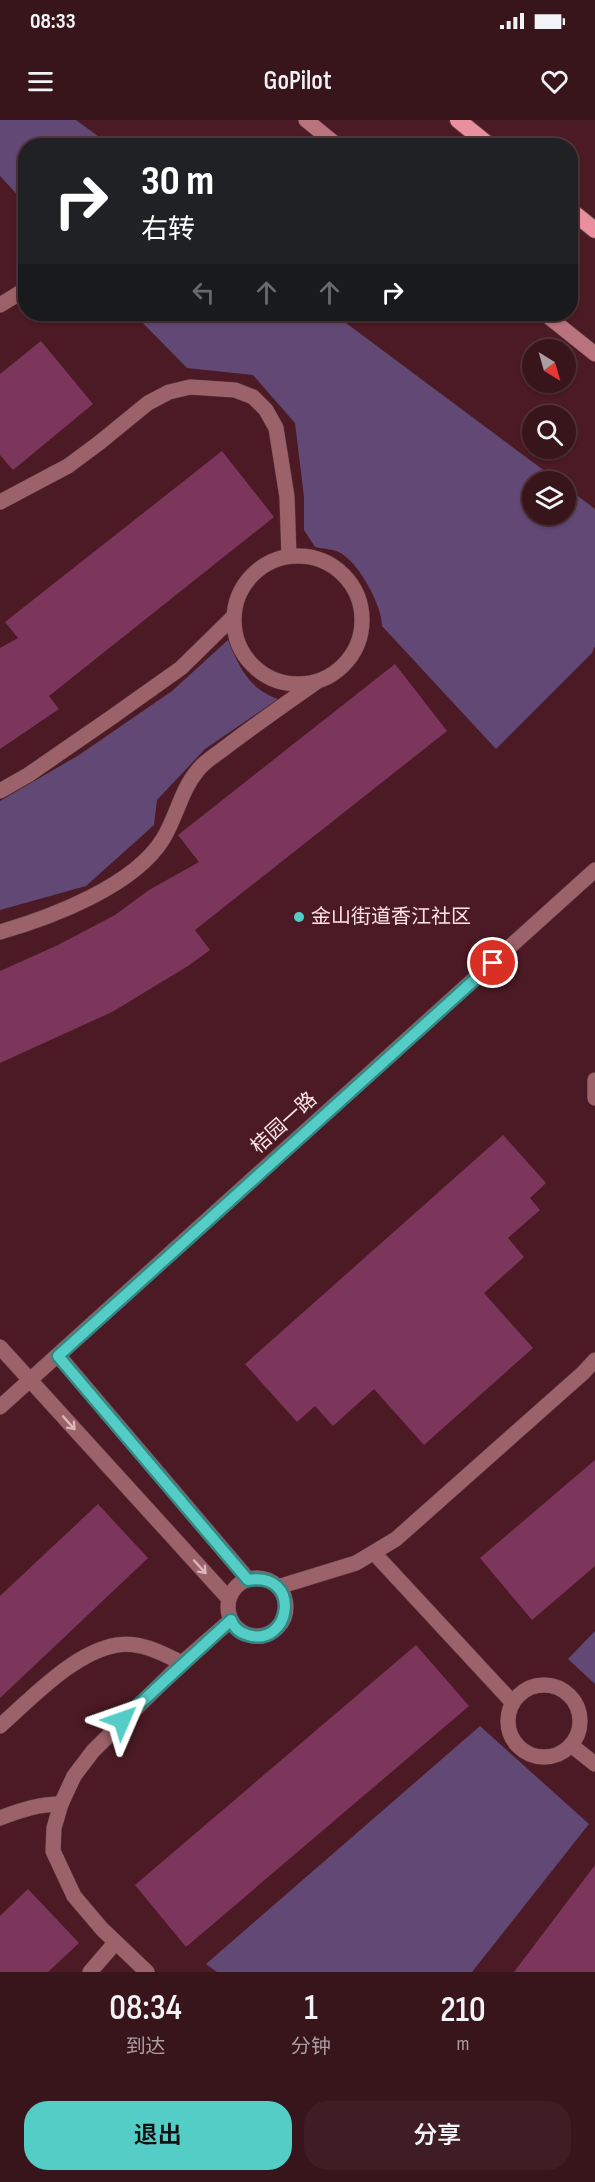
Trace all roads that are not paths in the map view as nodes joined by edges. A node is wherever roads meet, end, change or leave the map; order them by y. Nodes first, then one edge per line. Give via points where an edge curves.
1 (306, 120) edge
2 (458, 120) edge
3 (328, 138) edge
4 (480, 138) edge
5 (578, 216) edge
6 (595, 230) edge
7 (18, 294) edge
8 (0, 305) edge
9 (554, 321) edge
10 (595, 354) edge
11 (0, 502) edge
12 (289, 556) junction
13 (234, 616) junction
14 (315, 683) junction
15 (0, 791) edge
16 (595, 870) edge
17 (0, 932) edge
18 (595, 1080) edge
19 (595, 1098) edge
20 (0, 1347) edge
21 (58, 1356) junction
22 (595, 1360) edge
23 (29, 1380) junction
24 (0, 1407) edge
25 (374, 1553) junction
26 (248, 1580) junction
27 (278, 1587) junction
28 (229, 1599) junction
29 (231, 1620) junction
30 (182, 1664) junction
31 (513, 1703) junction
32 (0, 1726) edge
33 (571, 1745) junction
34 (595, 1764) edge
35 (61, 1804) junction
36 (0, 1818) edge
37 (115, 1943) junction
38 (90, 1972) edge
39 (147, 1972) edge

1 - 3 main road
2 - 4 highway
5 - 6 highway
7 - 8 street
9 - 10 main road
11 - 12 street via 68,466 148,402 168,392 190,387 235,390 253,397 276,428 287,497
12 - 13 street via 251,577 239,594
12 - 14 street via 331,564 348,578 359,597 363,617 356,649 335,674
13 - 14 street via 243,655 257,670 275,681
13 - 15 street via 181,668
14 - 17 street via 199,768 185,789 163,840 146,860 67,909
16 - 21 street, 桔园一路
18 - 19 street
20 - 23 street
21 - 23 street, 桔园一路
21 - 26 street
22 - 25 street via 419,1520
23 - 24 street, 桔园一路
23 -> 28 street
25 - 27 street via 356,1563
25 - 31 street
26 - 27 street via 266,1580
26 - 28 street via 233,1590
27 - 29 street via 286,1609 278,1627 270,1633 250,1636 233,1626
28 - 29 street
29 - 30 street
30 - 32 street via 157,1650 137,1646 117,1645 96,1652 67,1668
30 - 35 street via 93,1751 74,1776
31 - 33 street via 508,1726 518,1747 538,1757 550,1756
31 - 33 street via 520,1694 536,1687 565,1692 578,1712 577,1735
33 - 34 street
35 - 36 street via 23,1808
35 - 37 street via 54,1828 56,1861 74,1896
37 - 38 street
37 - 39 street

